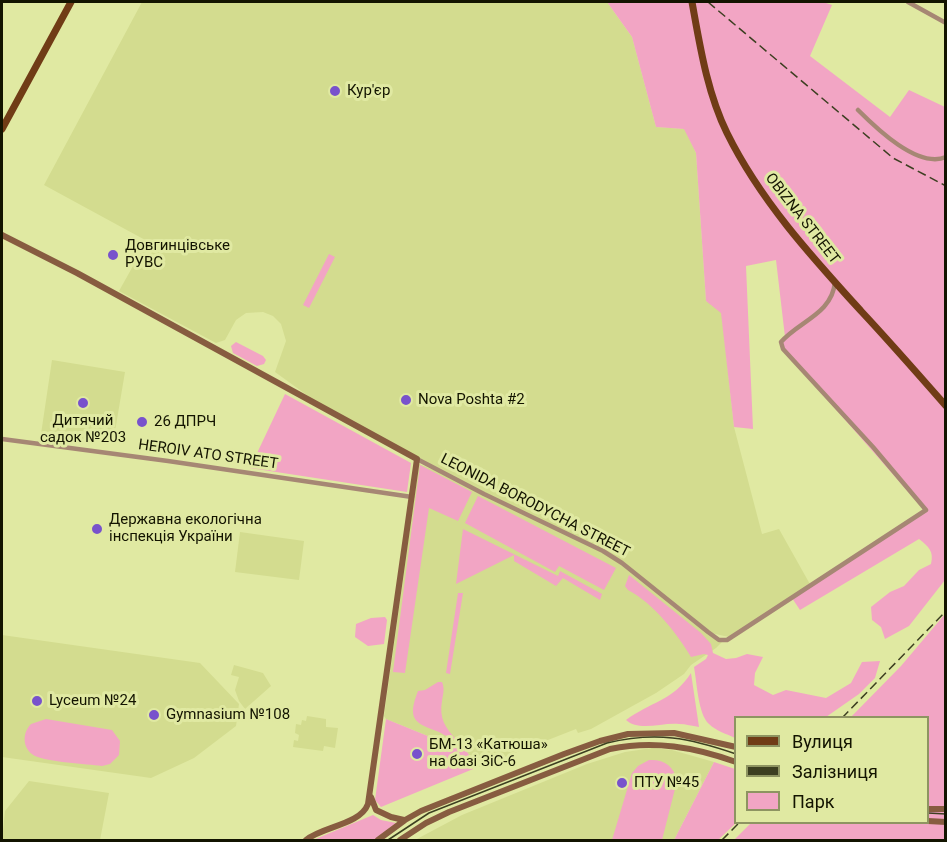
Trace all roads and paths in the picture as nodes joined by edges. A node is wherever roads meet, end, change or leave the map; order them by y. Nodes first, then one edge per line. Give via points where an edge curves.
1 (71, 2) edge
2 (692, 2) edge
3 (908, 2) edge
4 (945, 23) edge
5 (858, 110) dead end
6 (2, 129) edge
7 (945, 157) edge
8 (2, 235) edge
9 (835, 282) junction
10 (945, 406) edge
11 (2, 439) edge
12 (417, 459) junction
13 (412, 497) junction
14 (734, 747) edge
15 (734, 762) edge
16 (370, 793) junction
17 (929, 808) edge
18 (945, 809) edge
19 (405, 820) junction
20 (929, 821) edge
21 (945, 822) edge
22 (306, 840) edge
23 (378, 840) edge
24 (400, 840) edge

1 - 6 main road
2 - 9 main road, OBIZNA STREET via 709,85 727,134 756,184
3 - 4 street
5 - 7 street via 911,153 933,160
8 - 12 street, LEONIDA BORODYCHA STREET
9 - 10 main road, OBIZNA STREET
9 - 12 street, LEONIDA BORODYCHA STREET via 831,299 785,337 781,342 783,349 926,510 727,640 719,640 603,551
11 - 13 street, HEROIV ATO STREET
12 - 13 street
13 - 16 street
14 - 19 street via 659,732 613,738 564,754
15 - 24 street via 690,749 653,744 610,749 449,812
16 - 19 street via 376,810
16 - 22 street via 362,814
17 - 18 street
19 - 23 street
20 - 21 street

